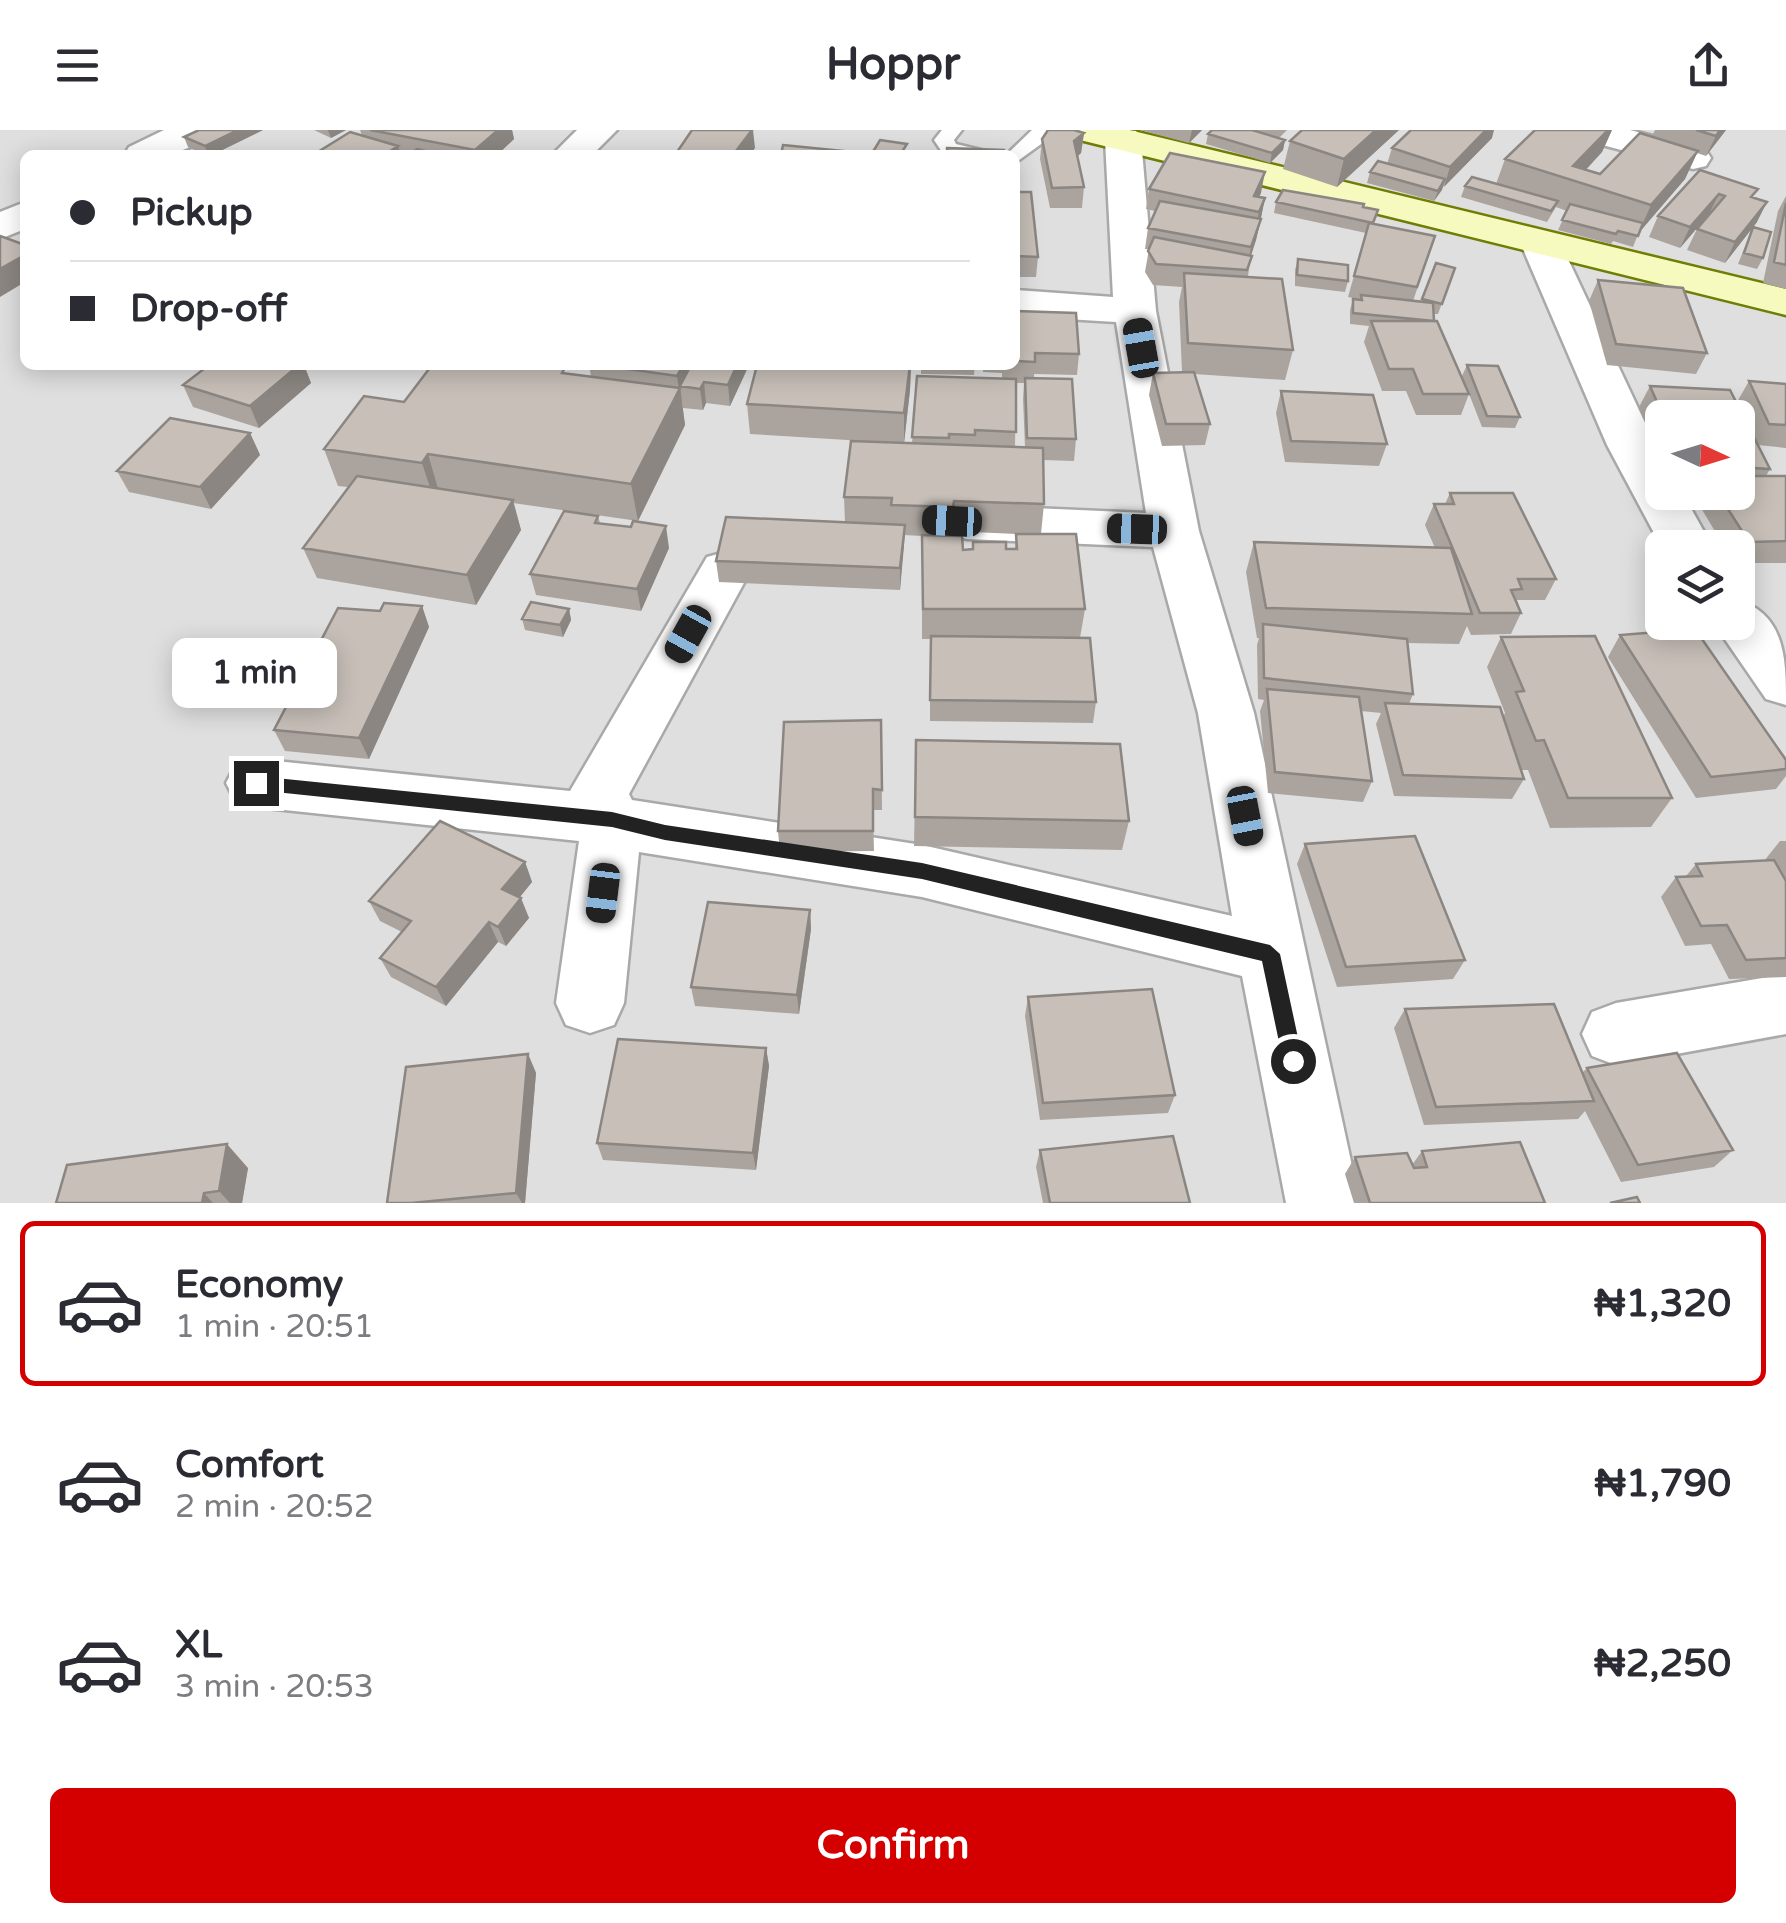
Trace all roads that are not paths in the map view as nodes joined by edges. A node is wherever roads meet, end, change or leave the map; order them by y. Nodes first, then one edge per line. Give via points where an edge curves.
1 (192, 130) edge
2 (599, 130) edge
3 (952, 130) edge
4 (1589, 130) edge
5 (1104, 135) edge
6 (155, 150) edge
7 (576, 150) edge
8 (958, 150) edge
9 (1694, 158) edge
10 (1540, 242) junction
11 (1786, 302) edge
12 (1020, 303) edge
13 (1134, 312) junction
14 (918, 520) edge
15 (1678, 530) edge
16 (1174, 531) junction
17 (724, 570) edge
18 (1754, 640) edge
19 (1786, 684) edge
20 (256, 783) dead end
21 (612, 820) junction
22 (1270, 954) junction
23 (590, 1003) dead end
24 (1786, 1004) edge
25 (1616, 1034) dead end
26 (1323, 1203) edge

1 - 6 street
2 - 7 street
3 - 8 lane via 944,140
4 - 9 street
5 - 10 street
5 - 13 street
10 - 11 street
10 - 15 street
12 - 13 street
13 - 16 street
14 - 16 street
16 - 22 street via 1226,713
17 - 21 street via 598,796
18 - 19 street
20 - 21 street
21 - 22 street via 922,871
21 - 23 street
22 - 26 street
24 - 25 street

